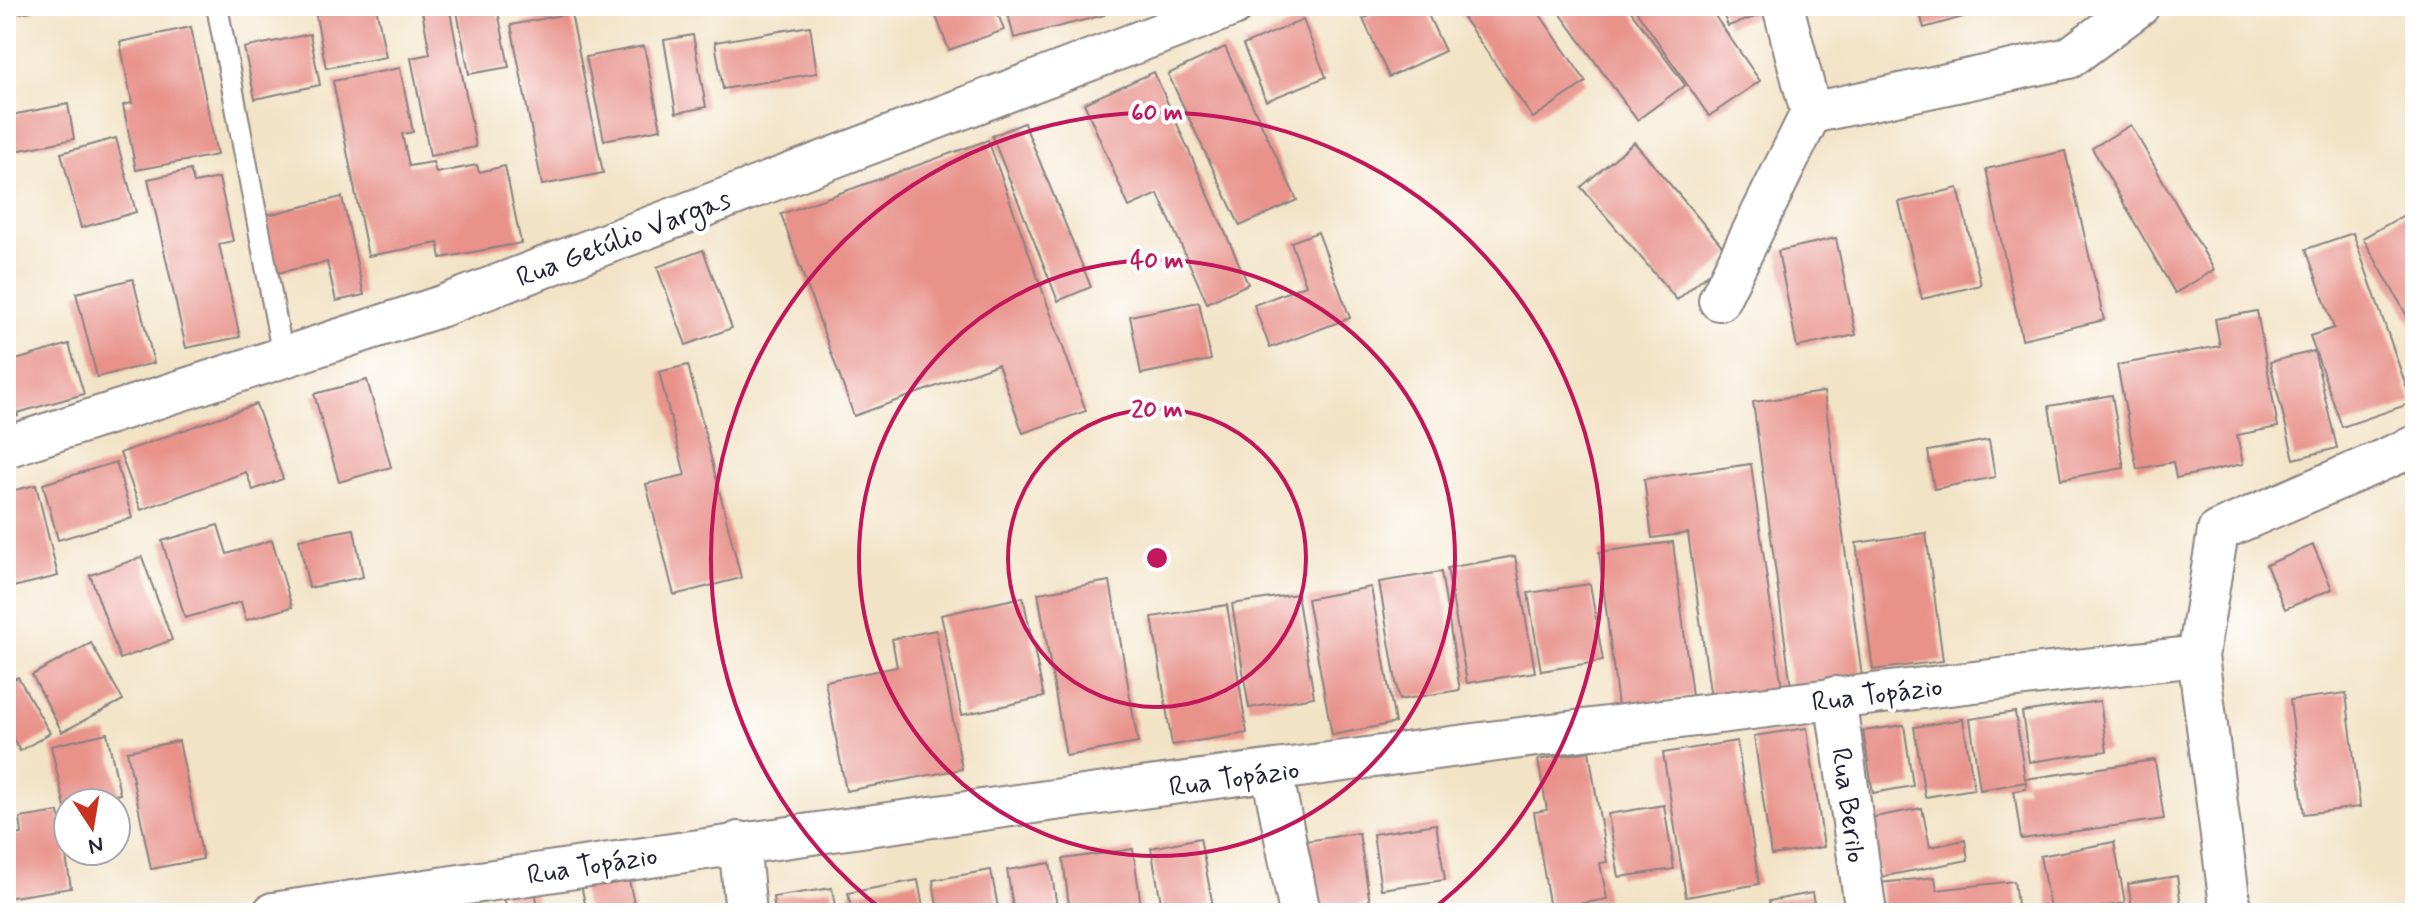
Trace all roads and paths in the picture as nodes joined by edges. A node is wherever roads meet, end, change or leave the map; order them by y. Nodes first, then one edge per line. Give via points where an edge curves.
1 (217, 6) edge
2 (1233, 6) edge
3 (1783, 6) edge
4 (2139, 6) edge
5 (1811, 113) junction
6 (1719, 300) dead end
7 (283, 357) junction
8 (2415, 446) edge
9 (6, 447) edge
10 (2198, 656) junction
11 (1835, 697) junction
12 (1272, 772) junction
13 (739, 842) junction
14 (273, 913) edge
15 (746, 913) edge
16 (1300, 913) edge
17 (1866, 913) edge
18 (2231, 913) edge

1 - 7 lane
2 - 7 street, Rua Getúlio Vargas via 442,306
3 - 5 street
4 - 5 street via 2069,58
5 - 6 street
7 - 9 street, Rua Getúlio Vargas
8 - 10 street via 2218,531
10 - 11 street, Rua Topázio
10 - 18 street
11 - 12 street, Rua Topázio
11 - 17 street, Rua Berilo
12 - 13 street, Rua Topázio
12 - 16 street
13 - 14 street, Rua Topázio
13 - 15 street

